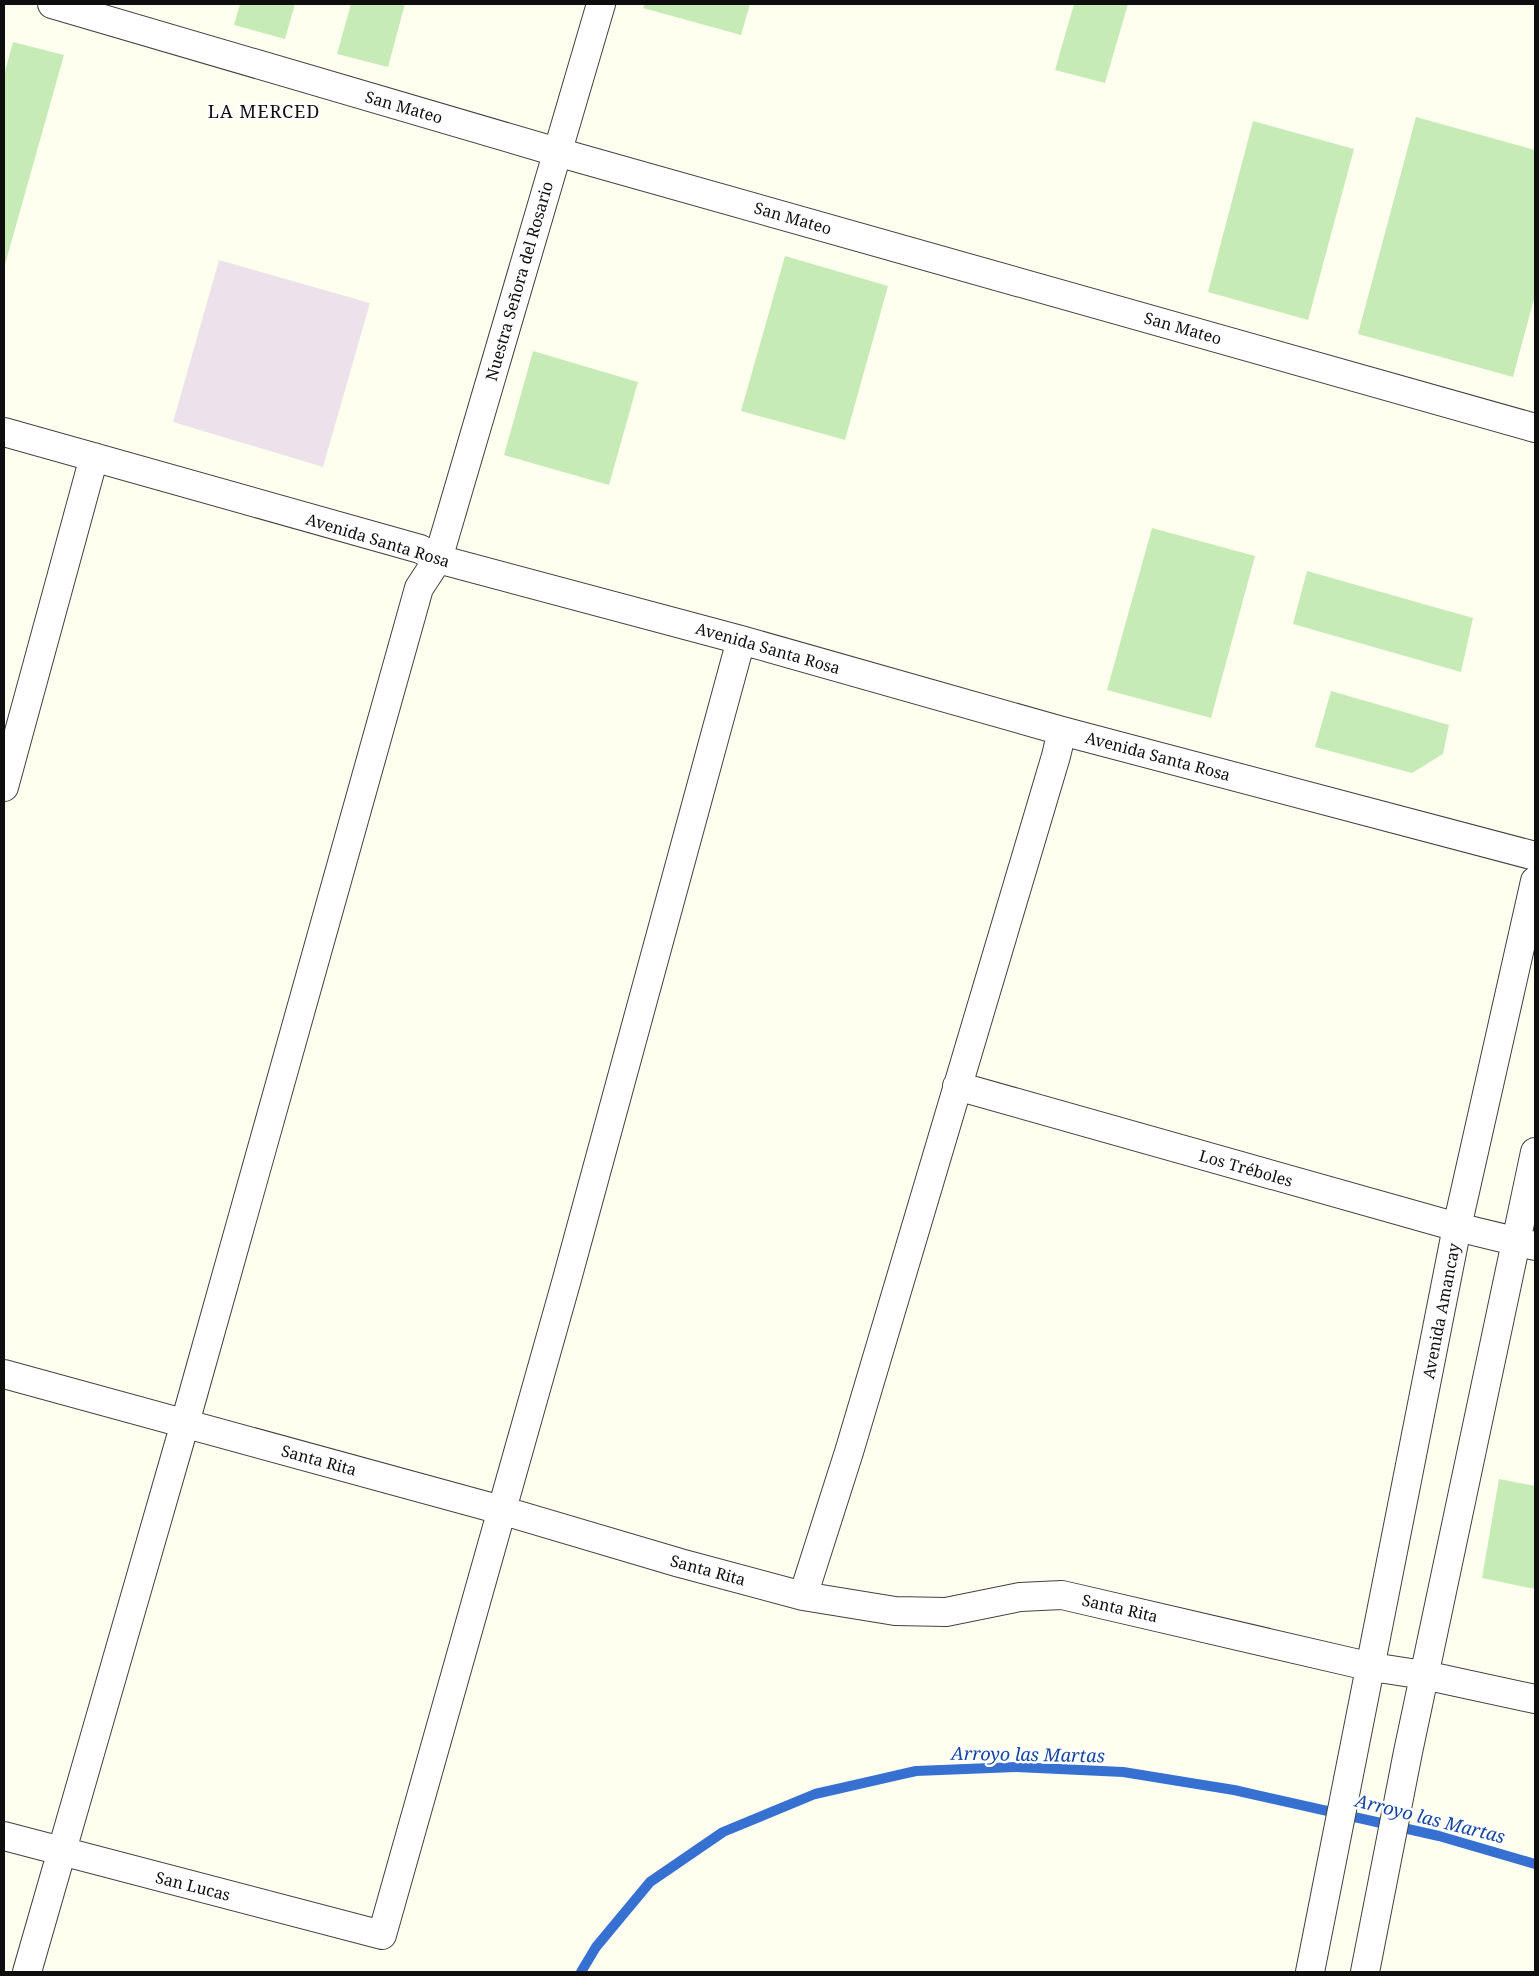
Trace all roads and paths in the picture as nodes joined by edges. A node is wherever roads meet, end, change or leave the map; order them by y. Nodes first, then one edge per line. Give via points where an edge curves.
1 (52, 4) edge
2 (601, 4) edge
3 (557, 152) junction
4 (1535, 428) edge
5 (4, 432) edge
6 (94, 457) junction
7 (438, 559) junction
8 (741, 640) junction
9 (1062, 731) junction
10 (4, 787) edge
11 (1535, 856) edge
12 (1535, 881) edge
13 (957, 1086) junction
14 (1535, 1152) edge
15 (1457, 1227) junction
16 (1525, 1244) edge
17 (4, 1374) edge
18 (185, 1423) junction
19 (501, 1510) junction
20 (802, 1596) junction
21 (1372, 1667) junction
22 (1424, 1675) junction
23 (1535, 1699) edge
24 (4, 1836) edge
25 (60, 1852) junction
26 (27, 1972) edge
27 (1310, 1972) edge
28 (1365, 1972) edge

1 - 3 street, San Mateo
2 - 3 street, Nuestra Señora del Rosario
3 - 4 street, San Mateo
3 - 7 street, Nuestra Señora del Rosario
5 - 6 street, Avenida Santa Rosa
6 - 7 street, Avenida Santa Rosa via 420,549
6 - 10 street
7 - 8 street, Avenida Santa Rosa
7 - 18 street, Nuestra Señora del Rosario via 418,588
8 - 9 street, Avenida Santa Rosa
8 - 19 street
9 - 11 street, Avenida Santa Rosa
9 - 13 street
12 - 15 street, Avenida Amancay
13 - 15 street, Los Tréboles
13 - 20 street via 852,1442
14 - 16 street
15 - 16 street, Los Tréboles
15 - 21 street, Avenida Amancay
16 - 22 street
17 - 18 street, Santa Rita
18 - 19 street, Santa Rita
18 - 25 street, Nuestra Señora del Rosario
19 - 20 street, Santa Rita
19 - 25 street, San Lucas via 382,1935
20 - 21 street, Santa Rita via 895,1611 946,1612 1020,1597 1062,1594
21 - 22 street, Santa Rita
21 - 27 street, Avenida Amancay
22 - 23 street, Santa Rita
22 - 28 street
24 - 25 street, San Lucas
25 - 26 street, Nuestra Señora del Rosario

